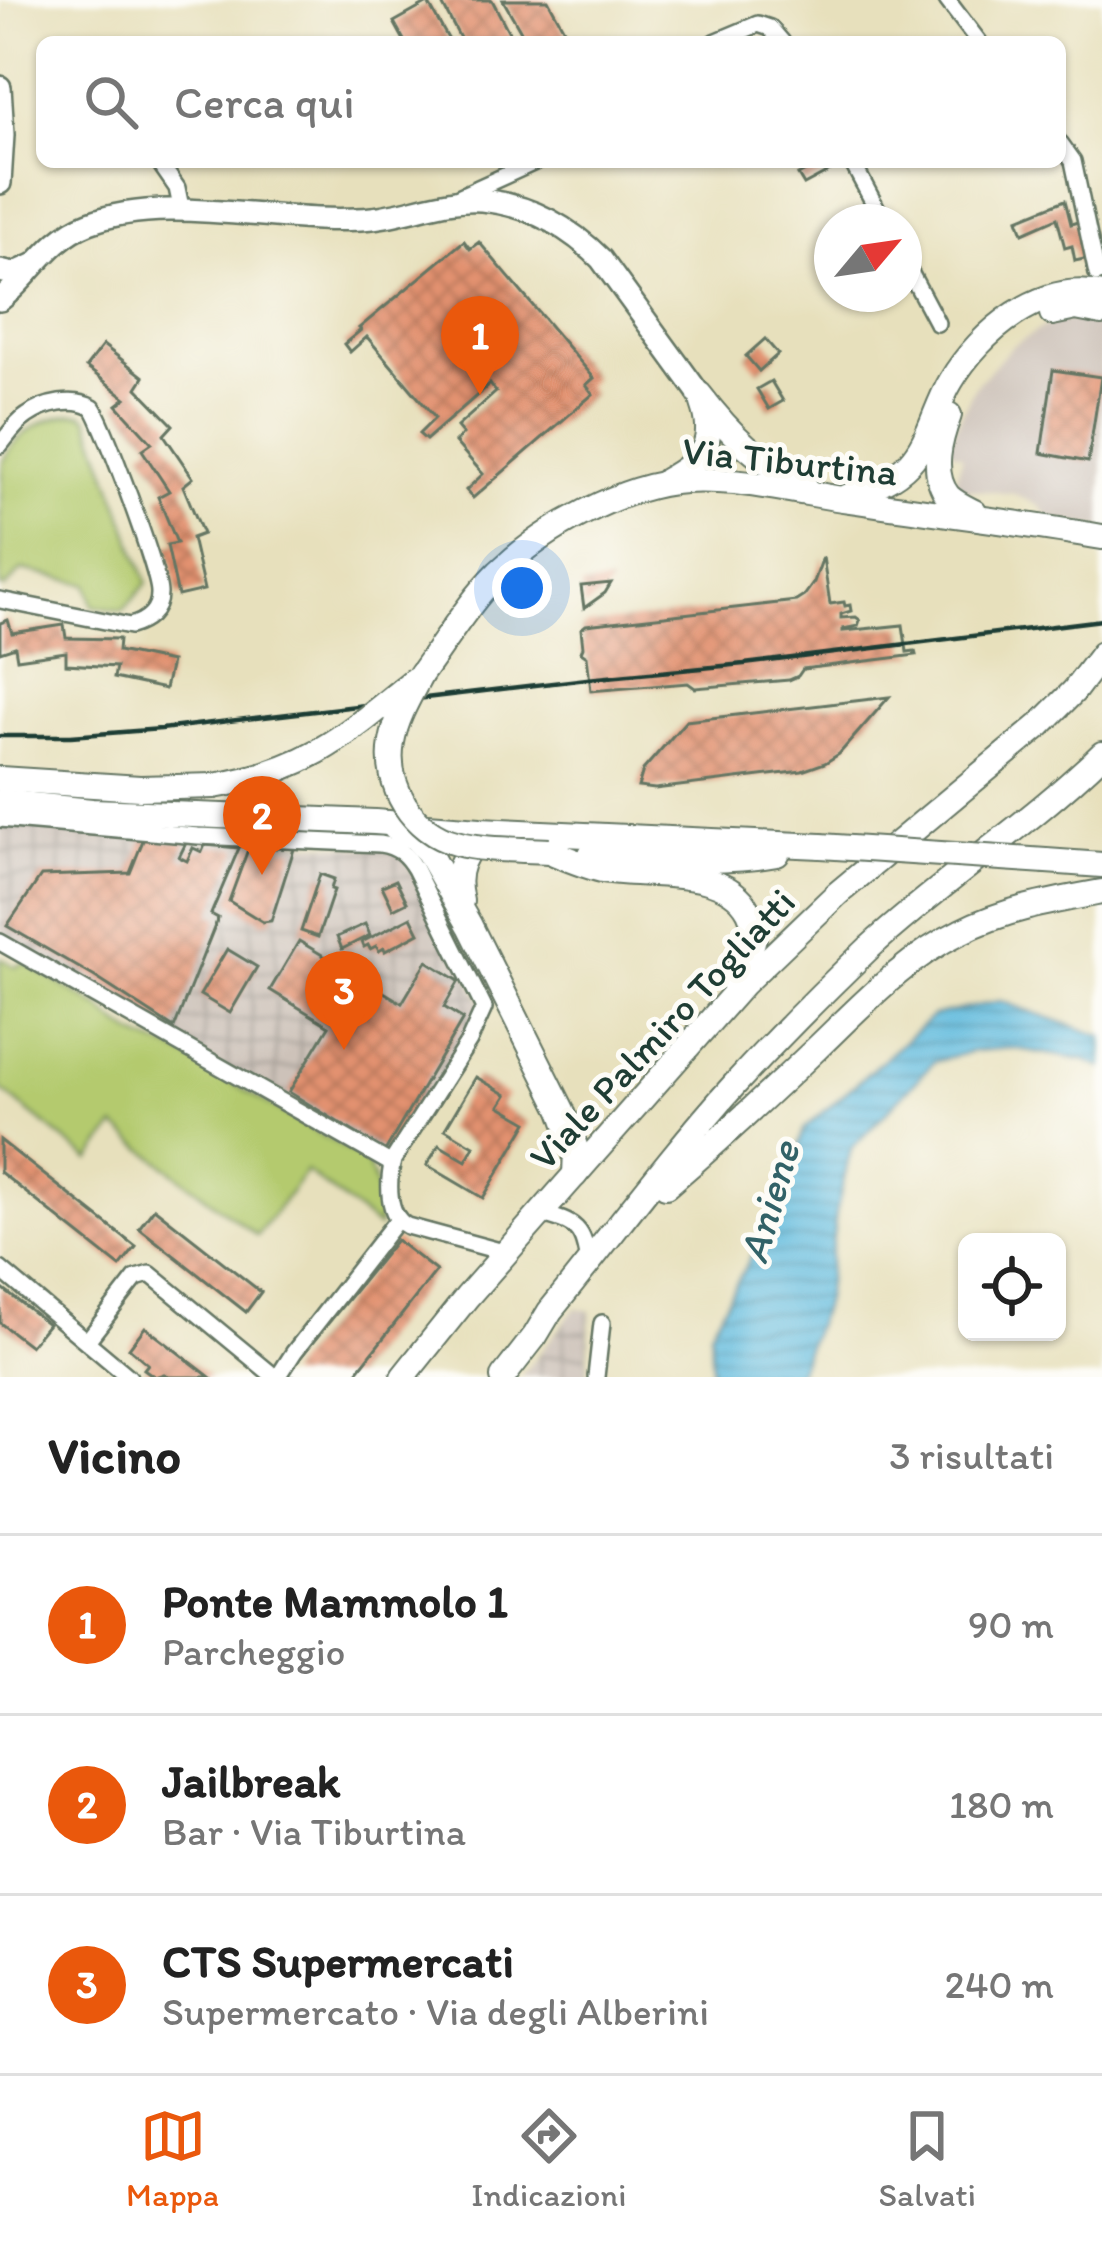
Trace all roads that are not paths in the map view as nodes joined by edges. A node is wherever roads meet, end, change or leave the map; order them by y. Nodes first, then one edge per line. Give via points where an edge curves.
1 (947, 0) edge
2 (729, 36) edge
3 (777, 36) edge
4 (974, 36) edge
5 (0, 87) edge
6 (1066, 151) edge
7 (163, 168) edge
8 (520, 168) edge
9 (525, 168) edge
10 (855, 168) edge
11 (498, 178) junction
12 (0, 183) edge
13 (450, 201) junction
14 (503, 203) junction
15 (874, 204) edge
16 (182, 212) junction
17 (1094, 225) edge
18 (34, 265) junction
19 (0, 271) edge
20 (1100, 284) edge
21 (922, 294) edge
22 (1, 301) edge
23 (1102, 313) edge
24 (937, 323) dead end
25 (700, 395) junction
26 (0, 445) edge
27 (660, 484) junction
28 (817, 494) junction
29 (843, 499) junction
30 (987, 519) junction
31 (1102, 537) edge
32 (0, 600) edge
33 (1102, 654) edge
34 (421, 674) junction
35 (1102, 754) edge
36 (0, 779) edge
37 (0, 802) edge
38 (0, 819) edge
39 (375, 822) junction
40 (511, 832) junction
41 (821, 846) junction
42 (1102, 865) edge
43 (647, 866) junction
44 (1102, 892) edge
45 (470, 926) junction
46 (0, 942) edge
47 (675, 1060) junction
48 (562, 1110) junction
49 (617, 1127) junction
50 (392, 1164) junction
51 (575, 1175) junction
52 (541, 1214) junction
53 (626, 1218) junction
54 (397, 1220) junction
55 (508, 1252) junction
56 (587, 1264) junction
57 (0, 1269) edge
58 (602, 1323) dead end
59 (87, 1341) junction
60 (129, 1377) edge
61 (276, 1377) edge
62 (403, 1377) edge
63 (502, 1377) edge
64 (596, 1377) edge

1 - 4 street
2 - 3 street via 758,24
5 - 12 street
6 - 17 street
7 - 16 street
8 - 11 street
9 - 14 street
10 - 15 street
11 - 13 street
11 - 14 street
13 - 14 street
13 - 16 street via 354,219
14 - 25 street via 565,228 592,250
16 - 18 street via 87,224
17 - 20 street
18 - 19 street
18 - 22 street
20 - 29 main road via 1055,295 996,328 950,381 911,460
21 - 24 street
23 - 30 main road via 1067,309 1030,323 995,348 962,391 943,434 939,469 948,495
25 - 27 main road via 705,449
25 - 28 main road via 755,456
26 - 32 street via 40,409 74,401 93,408 159,595 152,614 130,626
27 - 28 main road, Via Tiburtina
27 - 34 main road, Via Tiburtina via 585,512 512,561
28 - 29 main road, Via Tiburtina
29 - 30 main road, Via Tiburtina
30 - 31 main road, Via Tiburtina
33 - 47 main road, Viale Palmiro Togliatti via 1036,728 808,920
34 - 36 main road, Via Tiburtina, bridge via 338,741 263,776 140,788
34 - 43 main road, bridge via 390,752 393,781 428,830 457,843 549,851 594,868
35 - 53 main road via 874,944 734,1086
37 - 39 main road
38 - 50 street via 400,850 484,1008
39 - 40 main road
39 - 45 main road via 425,848
40 - 41 main road
40 - 45 main road via 481,839 462,861 458,885
41 - 42 main road, bridge
41 - 43 main road
43 - 47 main road via 725,886 754,926 747,958 694,1020
44 - 53 main road via 1004,913 922,953
45 - 48 main road
46 - 50 street
47 - 49 main road, Viale Palmiro Togliatti
48 - 49 main road via 588,1128
48 - 51 main road via 576,1149
49 - 51 main road, Viale Palmiro Togliatti
50 - 54 street
51 - 52 main road, Viale Palmiro Togliatti
52 - 55 main road, Viale Palmiro Togliatti
52 - 56 street via 577,1228
53 - 56 main road
54 - 55 street
54 - 61 street
55 - 62 main road, Viale Palmiro Togliatti
56 - 63 main road
57 - 59 street
58 - 64 street
59 - 60 street
59 - 61 street via 136,1277 150,1274

